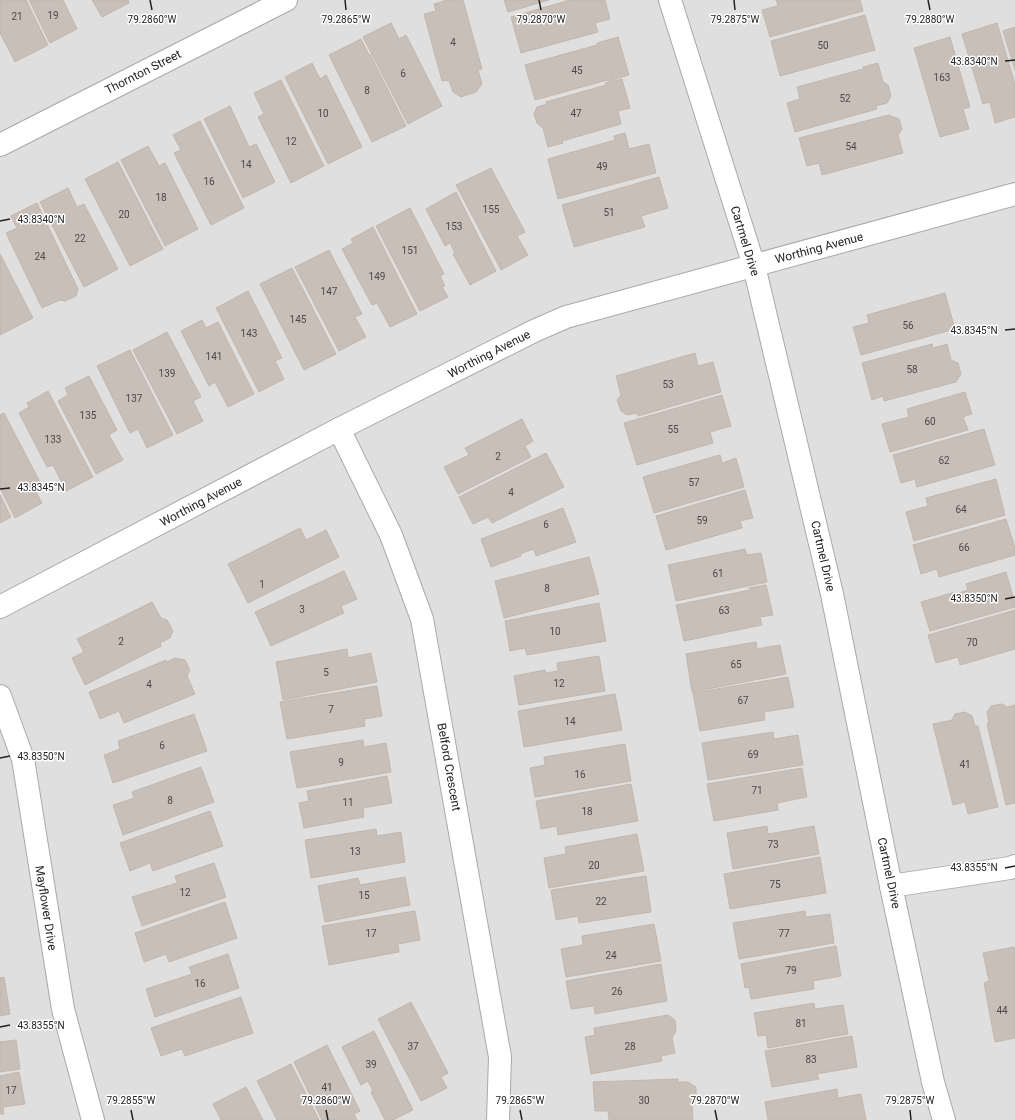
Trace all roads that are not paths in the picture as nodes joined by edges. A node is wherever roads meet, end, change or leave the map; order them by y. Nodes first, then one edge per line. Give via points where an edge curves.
1 (286, 0) edge
2 (670, 0) edge
3 (0, 144) edge
4 (1015, 194) edge
5 (754, 266) junction
6 (340, 429) junction
7 (0, 607) edge
8 (0, 696) edge
9 (1015, 866) edge
10 (891, 886) junction
11 (93, 1120) edge
12 (498, 1120) edge
13 (944, 1120) edge

1 - 3 street, Thornton Street
2 - 5 street, Cartmel Drive
4 - 5 street, Worthing Avenue
5 - 6 street, Worthing Avenue via 566,318 534,331
5 - 10 street, Cartmel Drive via 832,594
6 - 7 street, Worthing Avenue
6 - 12 street, Belford Crescent via 391,535 422,619 500,1057
8 - 11 street, Mayflower Drive via 23,759 63,1009
9 - 10 street
10 - 13 street, Cartmel Drive via 933,1082

